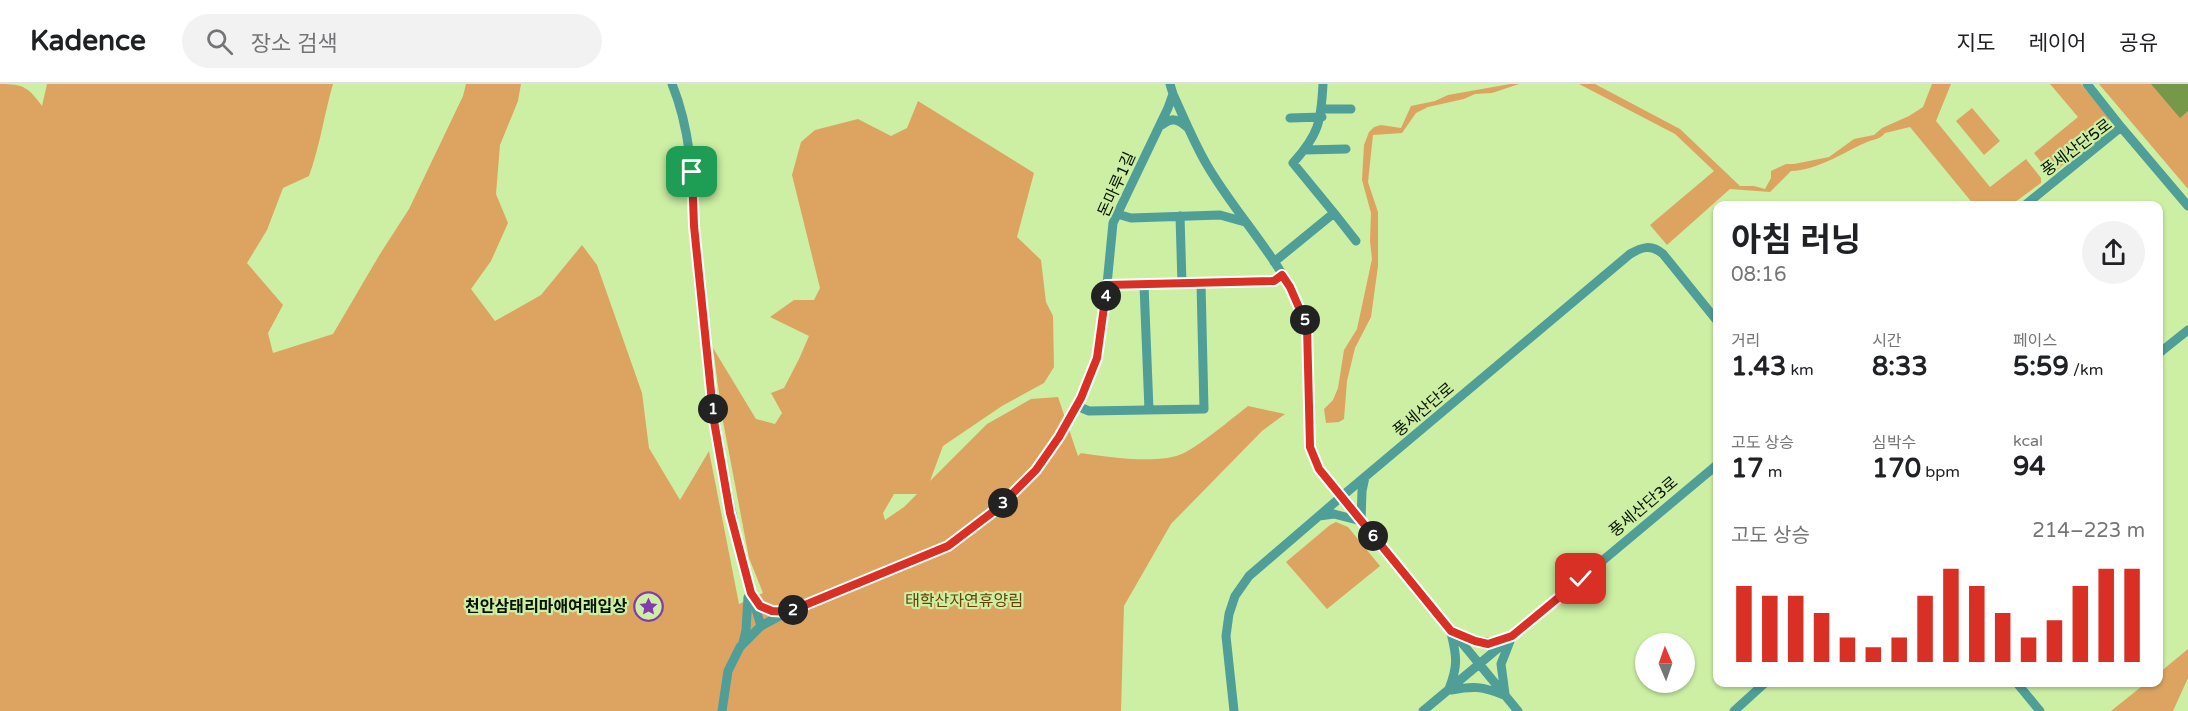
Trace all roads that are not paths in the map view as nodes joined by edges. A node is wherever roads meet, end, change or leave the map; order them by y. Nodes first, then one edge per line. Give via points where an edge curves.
1 (672, 84) edge
2 (1170, 84) edge
3 (1323, 84) edge
4 (2086, 84) edge
5 (1173, 94) junction
6 (1351, 109) dead end
7 (1322, 113) junction
8 (1290, 118) dead end
9 (2121, 127) junction
10 (1158, 129) junction
11 (1189, 129) junction
12 (1346, 149) dead end
13 (1305, 150) junction
14 (1227, 195) junction
15 (2030, 201) edge
16 (2188, 206) edge
17 (1334, 213) junction
18 (1117, 214) junction
19 (1220, 215) junction
20 (1180, 216) junction
21 (1246, 222) junction
22 (1356, 242) dead end
23 (1274, 262) junction
24 (1282, 275) junction
25 (1201, 283) junction
26 (1182, 284) junction
27 (1107, 285) junction
28 (1144, 285) junction
29 (1713, 316) edge
30 (2188, 330) edge
31 (2163, 350) edge
32 (1077, 406) junction
33 (1149, 410) junction
34 (1713, 468) edge
35 (1365, 477) junction
36 (1341, 497) junction
37 (1318, 516) junction
38 (1361, 521) junction
39 (747, 580) junction
40 (751, 593) junction
41 (788, 612) junction
42 (761, 626) junction
43 (1451, 631) junction
44 (1512, 636) junction
45 (742, 644) junction
46 (1479, 664) junction
47 (1760, 687) edge
48 (2020, 687) edge
49 (1448, 690) junction
50 (1505, 695) junction
51 (2037, 709) edge
52 (722, 711) edge
53 (1234, 711) edge
54 (1423, 711) edge
55 (1518, 711) edge
56 (1734, 711) edge

1 - 39 street via 688,141 714,421 730,513
2 - 5 street
3 - 7 street
4 - 9 street
5 - 10 street, 돈마루1길
5 - 11 street
6 - 7 street
7 - 8 street
7 - 13 street
9 - 15 street, 풍세산단5로
9 - 16 street, 풍세산단5로
10 - 11 street via 1174,119
10 - 18 street, 돈마루1길
11 - 14 street
12 - 13 street
13 - 17 street via 1293,163
14 - 19 street
14 - 21 street
17 - 22 street
17 - 23 street
18 - 20 street via 1131,218
18 - 27 street, 돈마루1길
19 - 20 street
19 - 21 street
20 - 26 street
21 - 23 street
23 - 24 street
24 - 25 street via 1274,281
24 - 36 street via 1307,326 1310,447 1319,469
25 - 26 street
25 - 33 street via 1204,409
26 - 28 street
27 - 28 street
27 - 32 street, 돈마루1길 via 1097,358
28 - 33 street
29 - 35 street, 풍세산단로 via 1663,254 1656,248 1639,249
30 - 31 street
32 - 33 street via 1089,411
32 - 41 street, 돈마루1길 via 1036,470 963,536 948,546
34 - 44 street, 풍세산단3로
35 - 36 street, 풍세산단로
35 - 38 street
36 - 37 street, 풍세산단로
36 - 38 street
37 - 38 street via 1334,514
37 - 53 street, 풍세산단로 via 1249,576 1235,596 1226,636
38 - 43 street
39 - 40 street
39 - 45 street via 749,609
40 - 41 street via 760,606
40 - 42 street
41 - 42 street, 돈마루1길
42 - 45 street, 돈마루1길
43 - 44 street via 1488,644
43 - 46 street
43 - 49 street via 1457,658
44 - 46 street, 풍세산단3로
44 - 50 street via 1501,664
45 - 52 street via 728,670
46 - 49 street, 풍세산단3로
46 - 50 street
47 - 56 street
48 - 51 street
49 - 50 street via 1485,687
49 - 54 street, 풍세산단3로
50 - 55 street

